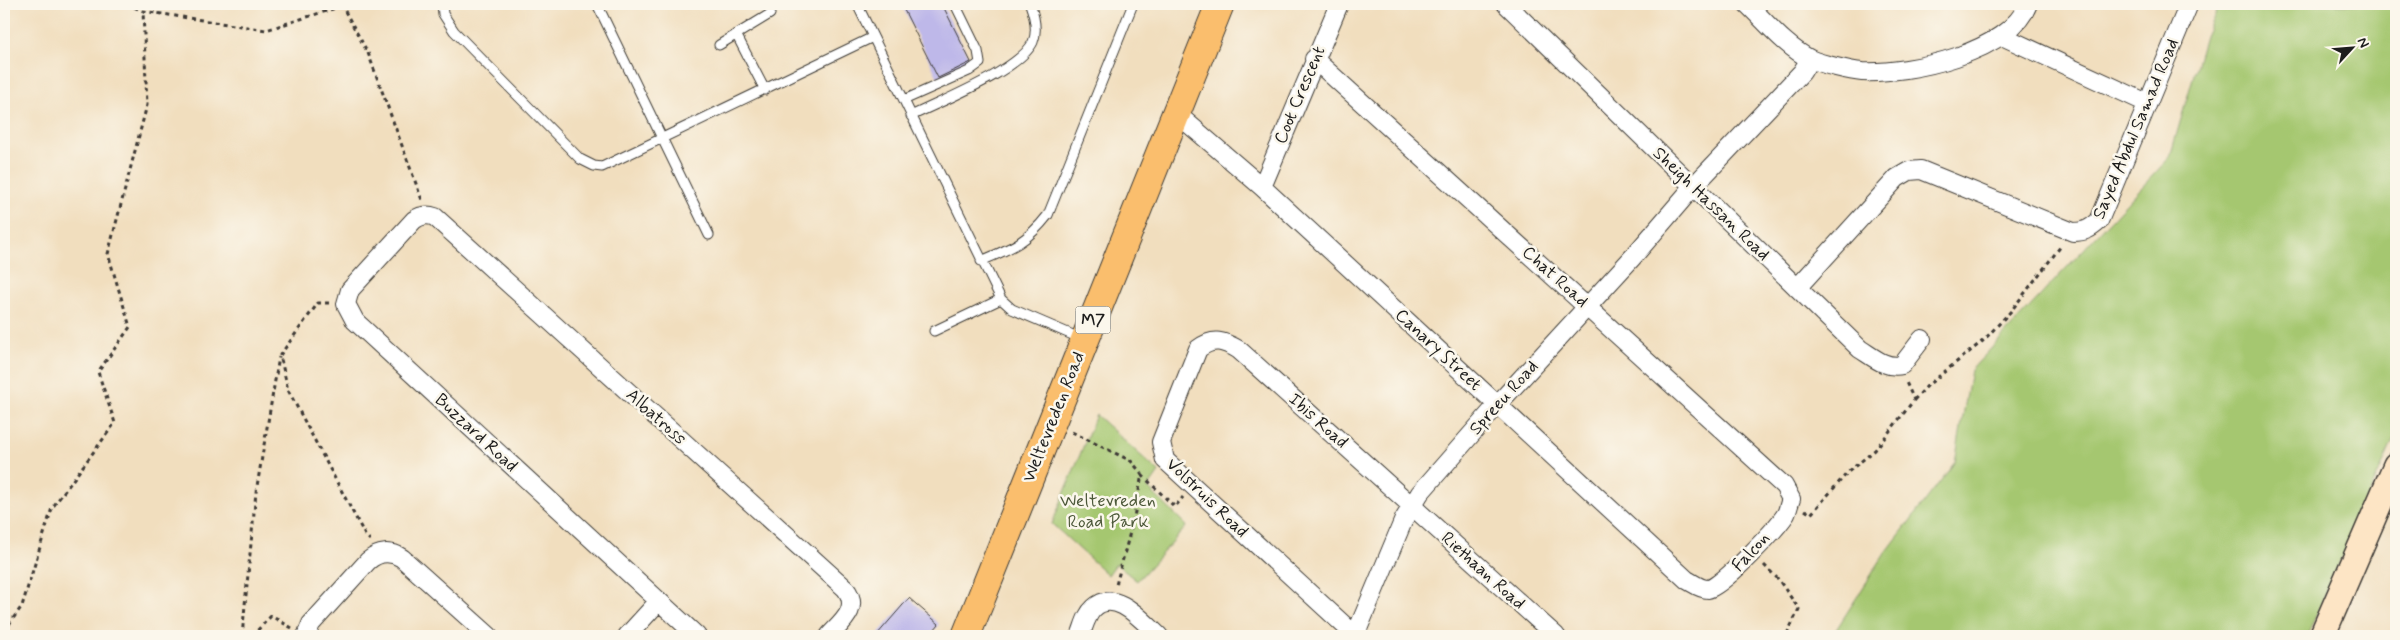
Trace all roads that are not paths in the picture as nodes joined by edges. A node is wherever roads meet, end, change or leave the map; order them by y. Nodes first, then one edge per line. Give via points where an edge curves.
1 (442, 4) edge
2 (597, 4) edge
3 (857, 4) edge
4 (956, 4) edge
5 (1030, 4) edge
6 (1133, 4) edge
7 (1220, 4) edge
8 (1338, 4) edge
9 (1506, 4) edge
10 (1747, 4) edge
11 (2028, 4) edge
12 (2189, 4) edge
13 (770, 14) dead end
14 (736, 34) junction
15 (2002, 36) junction
16 (873, 37) junction
17 (719, 45) dead end
18 (1810, 59) junction
19 (1314, 60) junction
20 (765, 90) junction
21 (904, 100) junction
22 (2147, 103) junction
23 (1176, 113) junction
24 (911, 116) junction
25 (663, 139) junction
26 (1262, 187) junction
27 (1693, 187) junction
28 (709, 235) dead end
29 (981, 261) junction
30 (1797, 288) junction
31 (1001, 299) junction
32 (346, 304) joint
33 (1587, 306) junction
34 (934, 331) dead end
35 (1922, 339) dead end
36 (1085, 340) junction
37 (1222, 340) joint
38 (1497, 405) junction
39 (2396, 465) edge
40 (1791, 499) joint
41 (1411, 505) junction
42 (1699, 587) joint
43 (659, 602) junction
44 (306, 636) edge
45 (488, 636) edge
46 (627, 636) edge
47 (697, 636) edge
48 (829, 636) edge
49 (966, 636) edge
50 (1080, 636) edge
51 (1160, 636) edge
52 (1356, 636) edge
53 (1556, 636) edge
54 (2322, 636) edge

1 - 25 lane via 443,14 454,31 580,159 602,167
2 - 25 lane
3 - 16 lane
4 - 21 lane via 978,51 980,63
5 - 24 lane via 1036,25 1034,40 1025,54 1006,68
6 - 29 lane via 1048,214 1034,233 1015,246
7 - 23 main road, Weltevreden Road / M7
8 - 19 street, Coot Crescent
9 - 27 street, Sheigh Hassan Road
10 - 18 street via 1782,38
11 - 15 street via 2017,22
12 - 22 street, Sayed Abdul Samad Road
13 - 14 lane
14 - 17 lane
14 - 20 lane
15 - 18 street via 1960,55 1892,70 1861,72
15 - 22 street
16 - 20 lane
16 - 21 lane
18 - 27 street, Spreeu Road via 1802,72
19 - 26 street, Coot Crescent
19 - 33 street, Chat Road
20 - 25 lane
21 - 24 lane
22 - 30 street, Sayed Abdul Samad Road via 2099,221 2084,232 2074,232 1921,170 1909,171 1897,178
23 - 26 street, Canary Street
23 - 36 main road, Weltevreden Road / M7
24 - 29 lane
25 - 28 lane
26 - 38 street, Canary Street
27 - 30 street, Sheigh Hassan Road
27 - 33 street, Spreeu Road
29 - 31 lane
30 - 35 street, Sheigh Hassan Road via 1860,349 1884,364 1902,365
31 - 34 lane
31 - 36 lane via 1012,309
32 - 43 street, Buzzard Road via 355,321
32 - 48 street, Albatross via 350,290 424,215 435,218 845,588 851,597 850,611
33 - 38 street, Spreeu Road
33 - 40 street, Chat Road via 1784,486
36 - 49 main road, Weltevreden Road / M7
37 - 41 street, Ibis Road via 1240,350
37 - 52 street, Volstruis Road via 1207,342 1198,349 1161,442 1165,460
38 - 41 street, Spreeu Road
38 - 42 street, Canary Street via 1687,580
39 - 54 street
40 - 42 street, Falcon via 1786,514 1730,576 1718,586
41 - 52 street, Spreeu Road
41 - 53 street, Riethaan Road
43 - 46 street
43 - 47 street, Buzzard Road
44 - 45 street via 311,624 368,561 383,553 402,558
50 - 51 street via 1094,607 1112,601 1122,604

